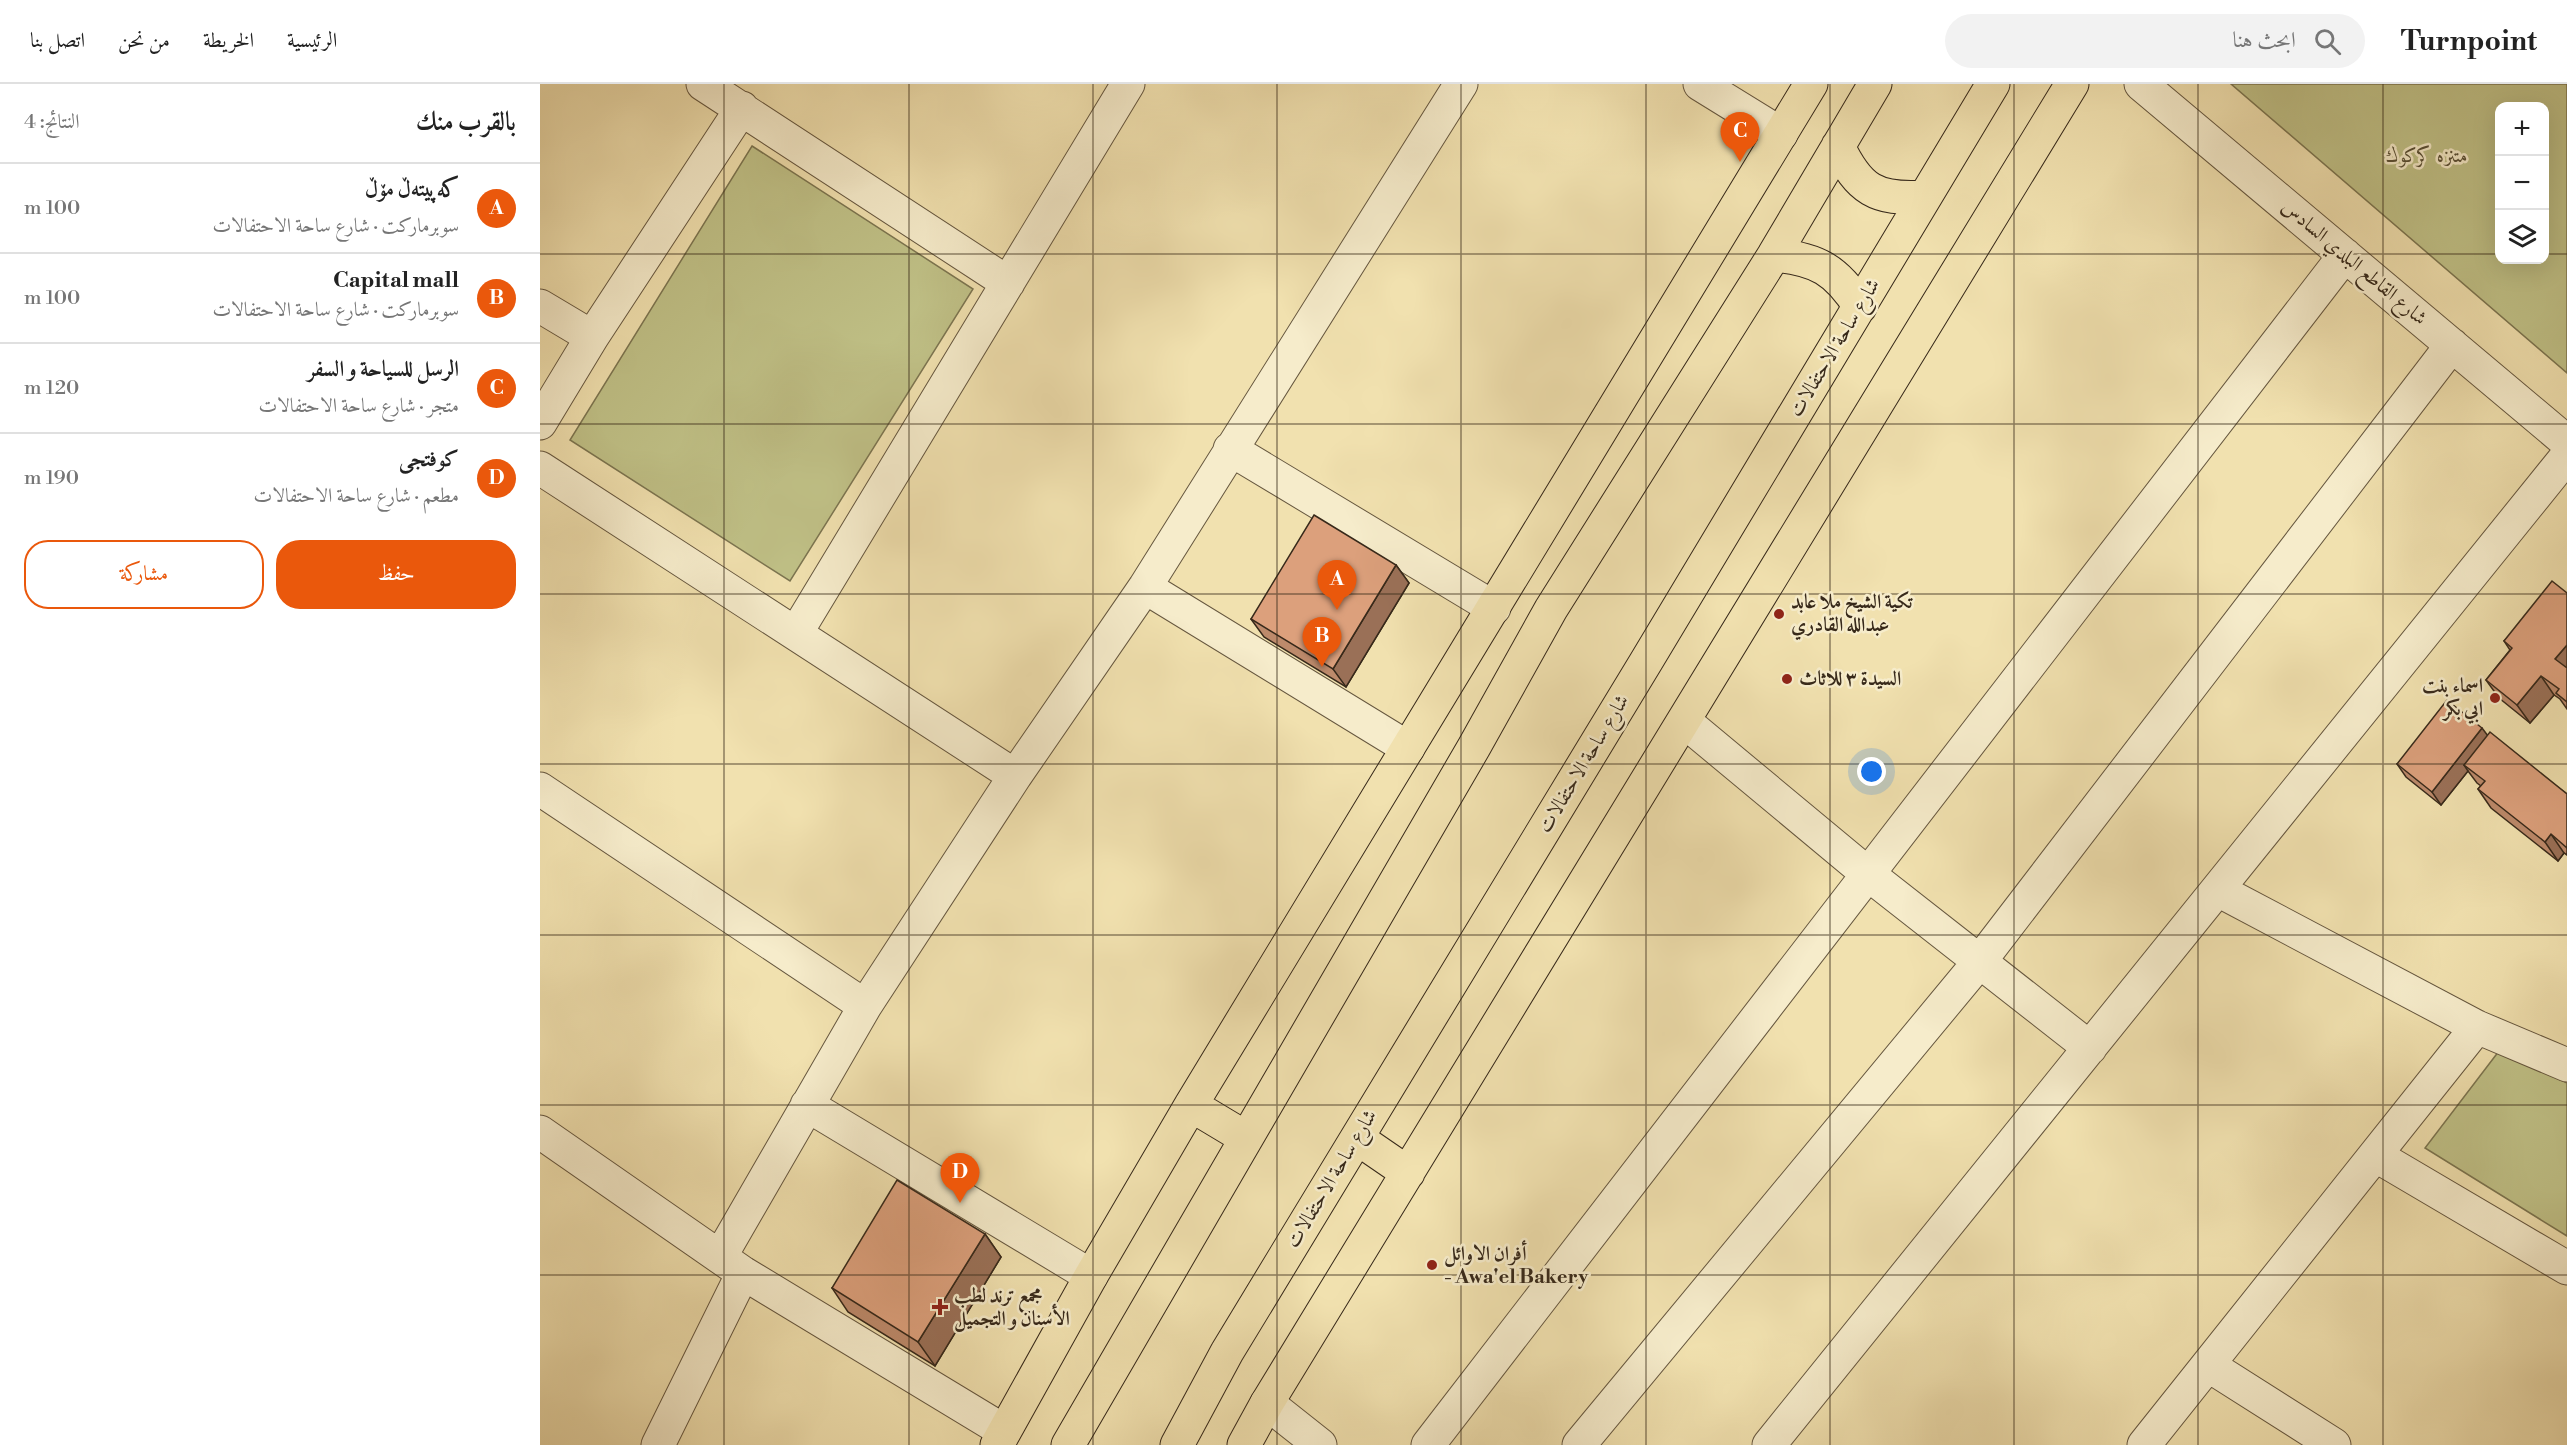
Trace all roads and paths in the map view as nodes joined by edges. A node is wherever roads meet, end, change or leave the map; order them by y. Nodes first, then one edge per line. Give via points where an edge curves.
1 (703, 84) edge
2 (1128, 84) edge
3 (1461, 84) edge
4 (1700, 84) edge
5 (1811, 84) edge
6 (1875, 84) edge
7 (1993, 84) edge
8 (2072, 84) edge
9 (2141, 84) edge
10 (742, 108) junction
11 (1780, 134) junction
12 (1838, 146) junction
13 (1924, 197) junction
14 (1774, 255) junction
15 (2345, 255) junction
16 (1008, 283) junction
17 (540, 306) edge
18 (1860, 307) junction
19 (592, 337) junction
20 (2452, 345) junction
21 (540, 423) edge
22 (2567, 442) edge
23 (1230, 449) junction
24 (2567, 456) edge
25 (540, 468) edge
26 (1145, 587) junction
27 (1494, 608) junction
28 (796, 633) junction
29 (1684, 721) junction
30 (1408, 748) junction
31 (1015, 776) junction
32 (540, 789) edge
33 (1868, 874) junction
34 (2218, 890) junction
35 (1980, 961) junction
36 (865, 1006) junction
37 (2477, 1027) junction
38 (2090, 1048) junction
39 (2567, 1065) edge
40 (807, 1105) junction
41 (1191, 1105) junction
42 (1246, 1138) junction
43 (1357, 1138) junction
44 (542, 1140) edge
45 (2375, 1155) junction
46 (1408, 1173) junction
47 (732, 1265) junction
48 (2567, 1268) edge
49 (1091, 1276) junction
50 (2208, 1365) junction
51 (1267, 1403) junction
52 (1001, 1438) edge
53 (658, 1445) edge
54 (1068, 1445) edge
55 (1177, 1445) edge
56 (1244, 1445) edge
57 (1320, 1445) edge
58 (1428, 1445) edge
59 (1579, 1445) edge
60 (1769, 1445) edge
61 (2144, 1445) edge
62 (2334, 1445) edge

1 - 10 street
2 - 16 street
3 - 23 street
4 - 11 street
5 - 11 main road
6 - 12 main road
7 - 13 main road, شارع ساحة الاحتفالات
8 - 29 main road
9 - 15 street, شارع القاطع البلدي السادس
10 - 16 street
10 - 19 street
11 - 27 main road
12 - 13 main road via 1850,171 1870,189 1896,199
12 - 14 main road
13 - 18 main road, شارع ساحة الاحتفالات
14 - 18 main road via 1801,257 1825,268 1846,284
14 - 42 main road via 1551,609
15 - 20 street, شارع القاطع البلدي السادس
15 - 33 street
16 - 28 street
17 - 19 street
18 - 43 main road, شارع ساحة الاحتفالات
19 - 21 street
20 - 22 street, شارع القاطع البلدي السادس
20 - 35 street
23 - 26 street
23 - 27 street
24 - 34 street
25 - 28 street
26 - 30 street
26 - 31 street
27 - 30 main road
28 - 31 street
29 - 33 street
29 - 46 main road
30 - 41 main road
31 - 36 street
32 - 36 street
33 - 35 street
33 - 58 street
34 - 37 street
34 - 38 street
35 - 38 street
35 - 59 street
36 - 40 street
37 - 39 street
37 - 45 street
38 - 60 street
40 - 47 street
40 - 49 street
41 - 42 main road
41 - 49 main road
42 - 54 main road
43 - 46 main road
43 - 55 main road, شارع ساحة الاحتفالات via 1227,1352
44 - 47 street
45 - 48 street
45 - 50 street
46 - 51 main road
47 - 52 street
47 - 53 street
49 - 52 main road
50 - 61 street
50 - 62 street
51 - 56 main road
51 - 57 street

